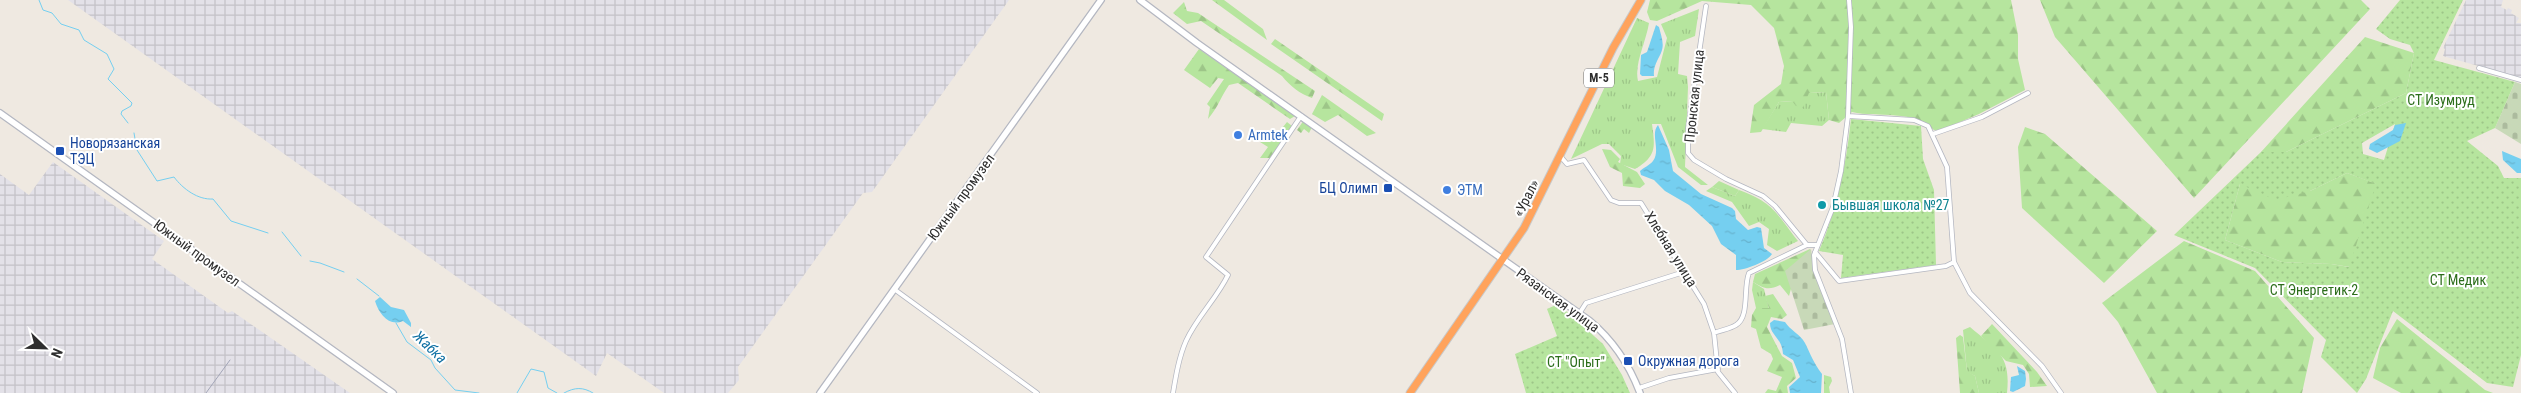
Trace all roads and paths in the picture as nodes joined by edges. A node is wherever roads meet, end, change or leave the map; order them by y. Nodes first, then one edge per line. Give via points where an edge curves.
1 (1140, 0) edge
2 (1641, 0) edge
3 (1849, 0) edge
4 (1101, 1) edge
5 (1706, 6) dead end
6 (2479, 68) dead end
7 (2521, 80) edge
8 (2028, 93) dead end
9 (0, 113) edge
10 (1301, 116) junction
11 (1848, 116) junction
12 (1933, 134) junction
13 (1560, 157) junction
14 (1806, 245) junction
15 (1816, 245) junction
16 (1815, 252) junction
17 (1503, 261) junction
18 (1954, 262) junction
19 (1684, 272) junction
20 (894, 289) junction
21 (1579, 314) junction
22 (1714, 333) junction
23 (1718, 369) junction
24 (1639, 391) edge
25 (393, 393) edge
26 (820, 393) edge
27 (1037, 393) edge
28 (1173, 393) edge
29 (1410, 393) edge
30 (1735, 393) edge
31 (1851, 393) edge
32 (2060, 393) edge

1 - 10 street, Рязанская улица
2 - 13 highway, «Урал» / М-5 via 1613,48
3 - 11 street
4 - 20 street, Южный промузел
5 - 14 street, Пронская улица via 1688,128 1688,153 1726,180 1763,196
6 - 7 street
8 - 12 street via 1982,117
9 - 25 street, Южный промузел
10 - 17 street, Рязанская улица
10 - 28 street via 1206,257 1228,275 1187,339
11 - 12 street via 1920,122
11 - 15 street via 1833,207
12 - 18 street via 1946,167
13 - 17 highway, «Урал» / М-5 via 1524,228
13 - 19 street, Хлебная улица via 1567,164 1584,160 1611,200 1641,203
14 - 15 street
14 - 22 street via 1749,273 1745,282 1742,320
15 - 16 street
16 - 18 street via 1840,281 1946,266
16 - 31 street via 1815,270 1842,339
17 - 21 street, Рязанская улица
17 - 29 highway, «Урал» / М-5
18 - 32 street via 1970,293 2042,366
19 - 21 street via 1586,303
19 - 22 street, Хлебная улица via 1704,304
20 - 26 street, Южный промузел
20 - 27 street
21 - 24 street, Рязанская улица via 1611,341 1624,359
22 - 23 street, Хлебная улица
23 - 24 street via 1668,378
23 - 30 street, Хлебная улица

